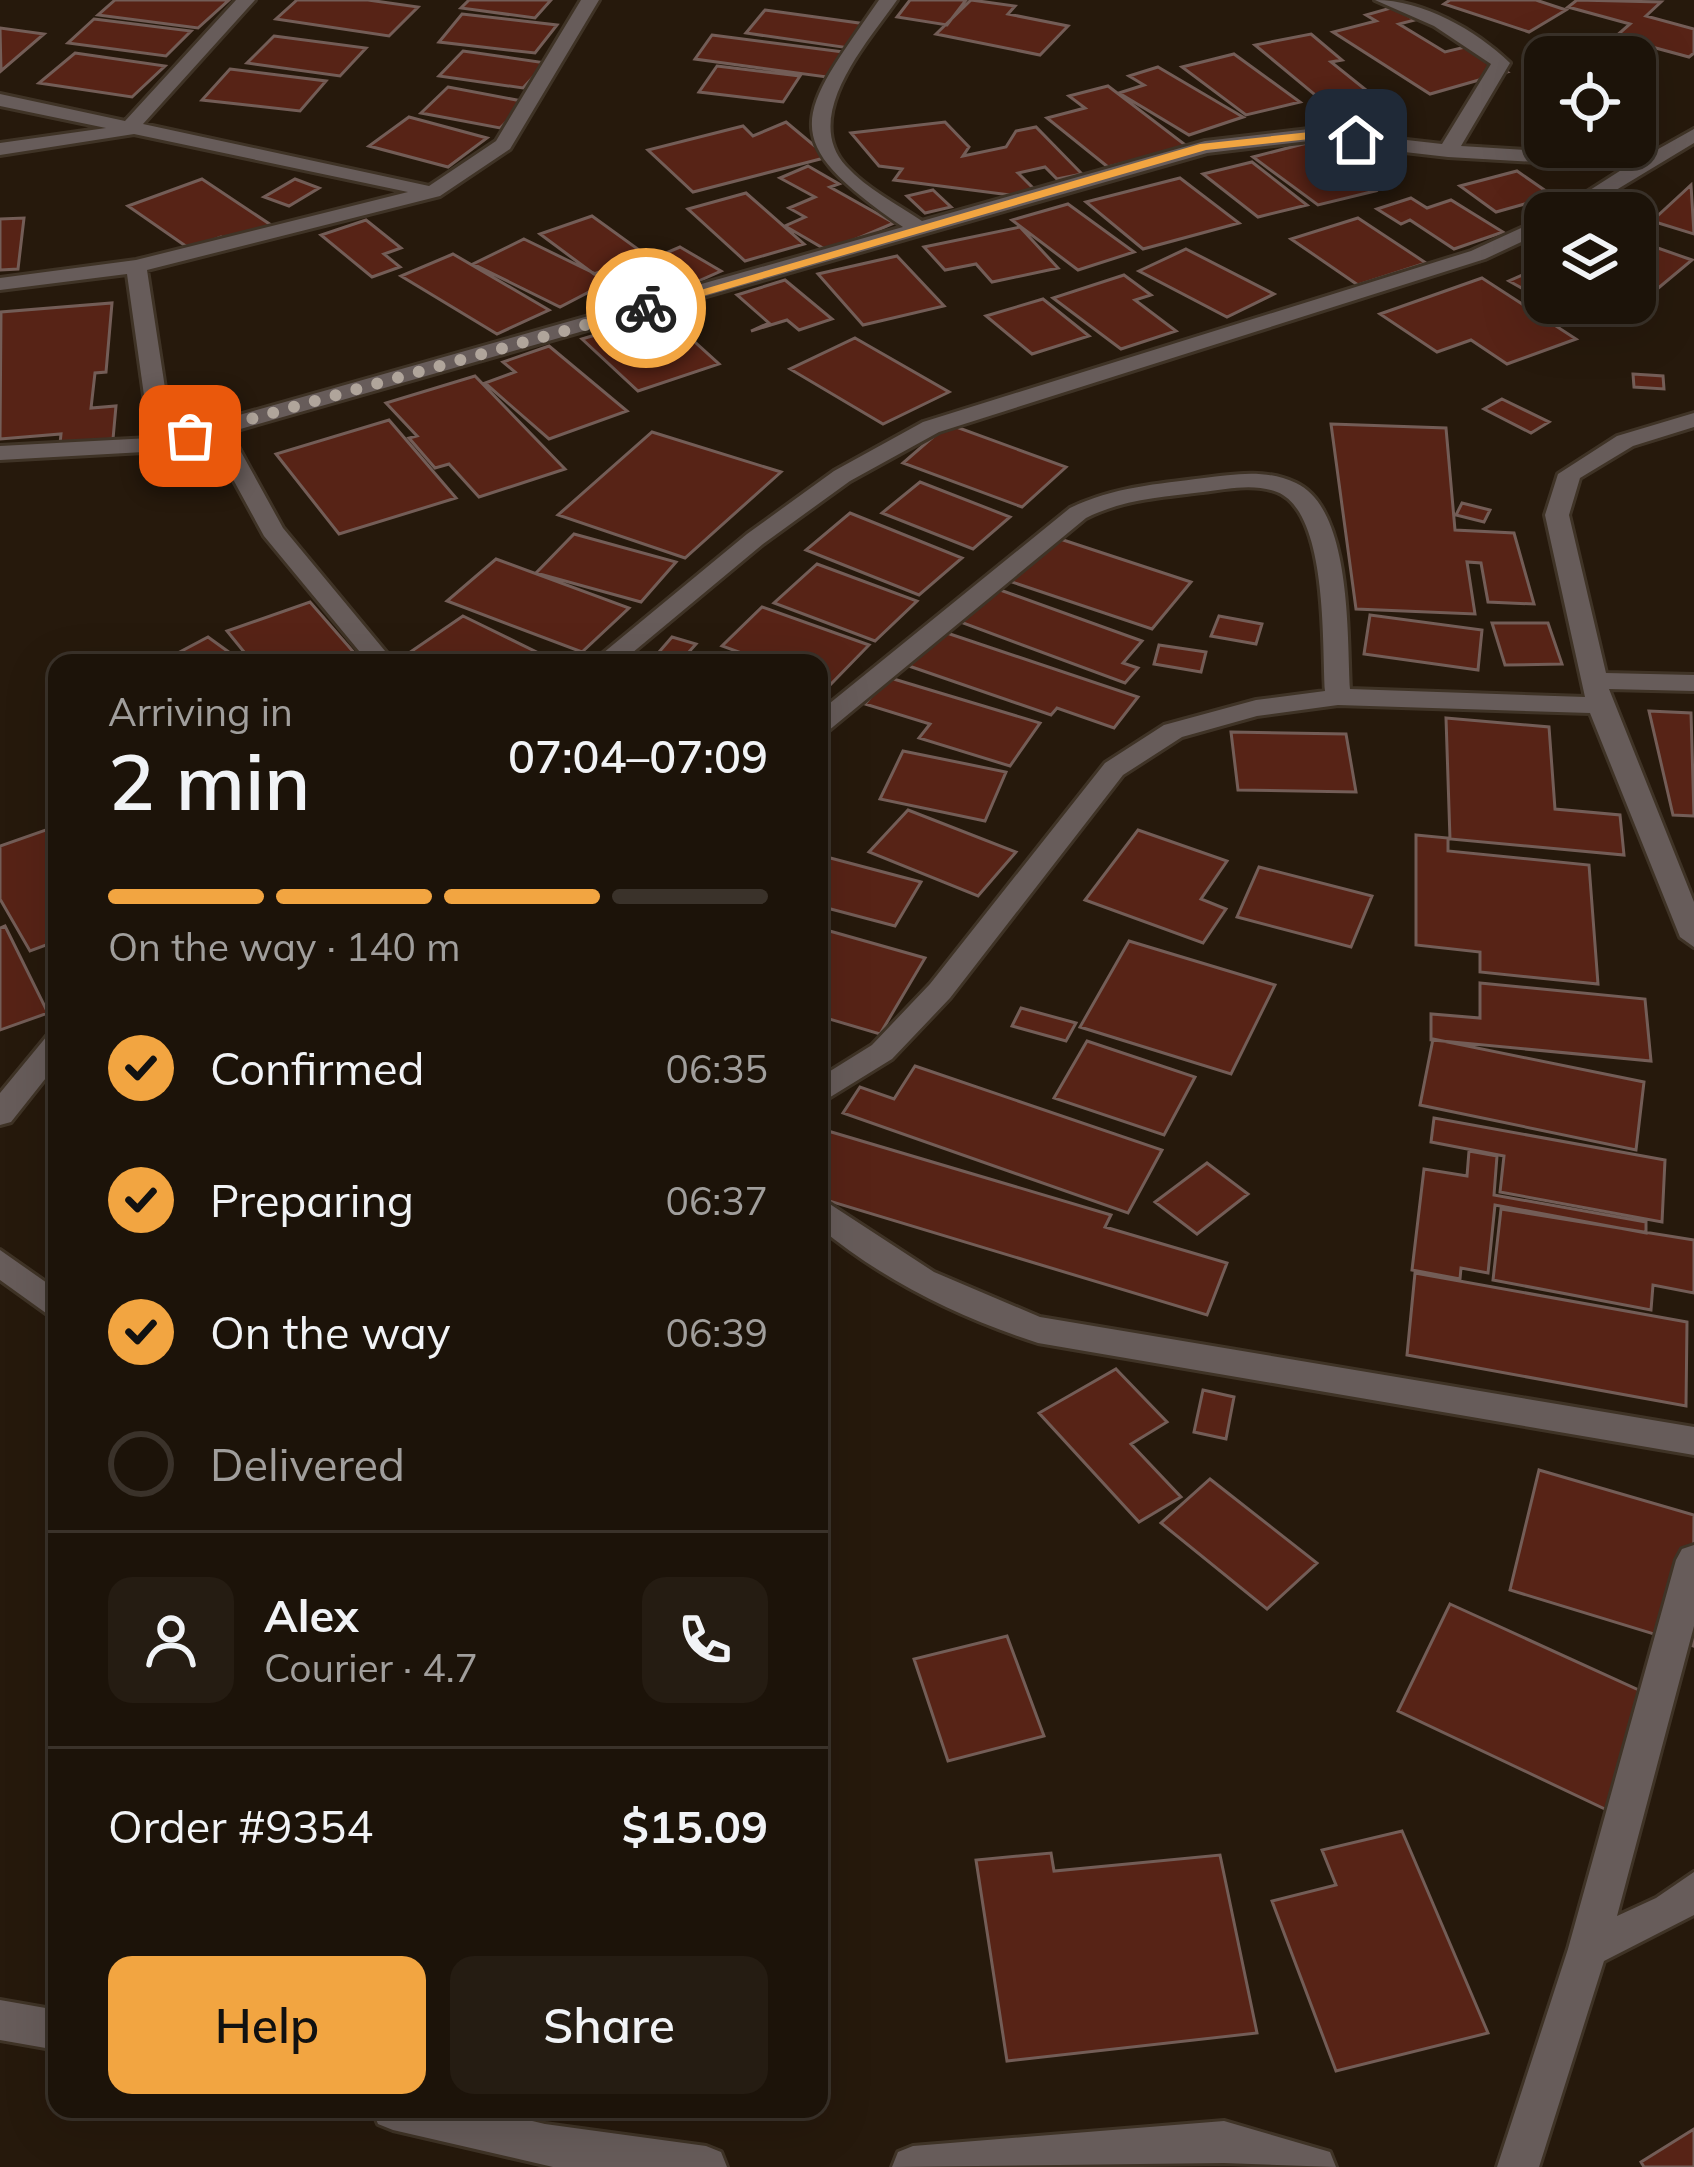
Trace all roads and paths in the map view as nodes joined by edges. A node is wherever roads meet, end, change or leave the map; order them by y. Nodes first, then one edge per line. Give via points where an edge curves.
1 (246, 0) edge
2 (590, 0) edge
3 (888, 0) edge
4 (1384, 0) edge
5 (0, 100) edge
6 (126, 131) junction
7 (1694, 135) edge
8 (0, 149) edge
9 (1448, 151) junction
10 (1524, 155) edge
11 (1656, 160) edge
12 (1643, 168) edge
13 (433, 192) junction
14 (1601, 192) edge
15 (920, 229) junction
16 (1524, 233) edge
17 (136, 266) junction
18 (0, 284) edge
19 (1694, 420) edge
20 (218, 429) junction
21 (162, 444) junction
22 (0, 453) edge
23 (374, 654) edge
24 (615, 654) edge
25 (1694, 683) edge
26 (1598, 693) junction
27 (1338, 697) junction
28 (828, 718) edge
29 (1694, 937) edge
30 (48, 1054) edge
31 (828, 1087) edge
32 (0, 1114) edge
33 (828, 1217) edge
34 (0, 1262) edge
35 (48, 1301) edge
36 (1694, 1441) edge
37 (1694, 1560) edge
38 (1694, 1890) edge
39 (1588, 1949) junction
40 (0, 2020) edge
41 (48, 2028) edge
42 (431, 2118) edge
43 (706, 2167) edge
44 (914, 2167) edge
45 (1315, 2167) edge
46 (1518, 2167) edge

1 - 6 street
2 - 13 street via 503,145
3 - 15 street via 824,101 819,134 833,165
4 - 9 street via 1440,22 1501,63
5 - 6 street
6 - 8 street
6 - 13 street
7 - 11 street
9 - 10 street
9 - 15 street via 1310,135 1261,138
12 - 14 street
13 - 17 street
15 - 20 street
16 - 24 street via 1478,255 931,427 842,476
17 - 18 street
17 - 21 street
19 - 26 street via 1625,441 1570,474 1557,515
20 - 21 street
20 - 23 street via 272,531
21 - 22 street
25 - 26 street
26 - 27 street
26 - 29 street
27 - 28 street via 1322,526 1302,496 1244,480 1102,500 1078,513
27 - 31 street via 1173,731 1114,769 940,991 882,1052
30 - 32 street
33 - 36 street via 877,1258 946,1298 1038,1330
34 - 35 street
37 - 39 street
38 - 39 street via 1670,1911
39 - 46 street
40 - 41 street
42 - 43 street via 545,2145
44 - 45 street via 1223,2142

